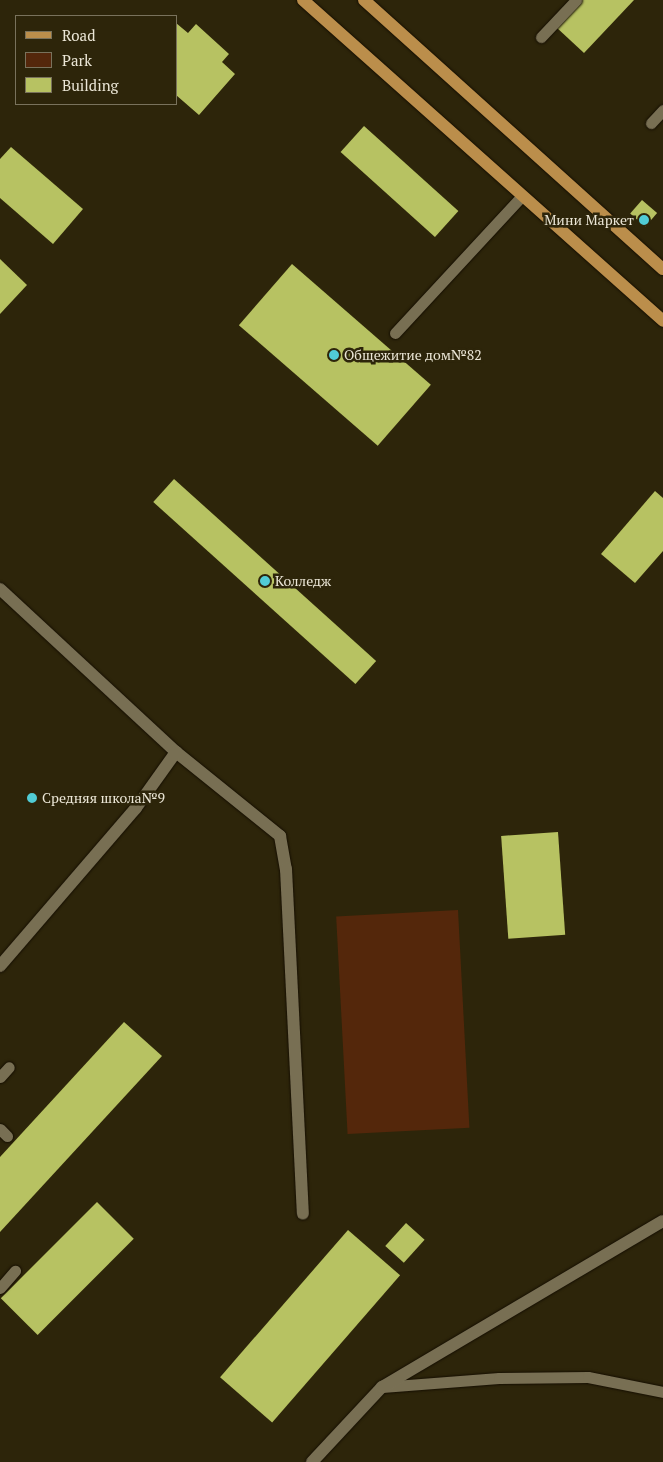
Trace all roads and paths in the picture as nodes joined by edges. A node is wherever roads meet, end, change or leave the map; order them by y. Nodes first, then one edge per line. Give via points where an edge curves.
1 (303, 0) edge
2 (364, 0) edge
3 (576, 0) edge
4 (541, 37) dead end
5 (663, 110) edge
6 (651, 123) dead end
7 (522, 196) junction
8 (663, 269) edge
9 (663, 321) edge
10 (395, 334) dead end
11 (0, 589) edge
12 (176, 752) junction
13 (0, 966) edge
14 (9, 1067) dead end
15 (0, 1076) edge
16 (303, 1214) dead end
17 (663, 1221) edge
18 (15, 1271) dead end
19 (0, 1288) edge
20 (382, 1387) junction
21 (663, 1392) edge
22 (312, 1462) edge

1 - 7 main road
2 - 8 main road
3 - 4 lane
5 - 6 lane
7 - 9 main road
7 - 10 lane
11 - 12 street
12 - 13 street via 136,808
12 - 16 street via 280,836 286,869
14 - 15 lane
17 - 20 street
18 - 19 lane
20 - 21 lane via 500,1378 588,1377
20 - 22 street

